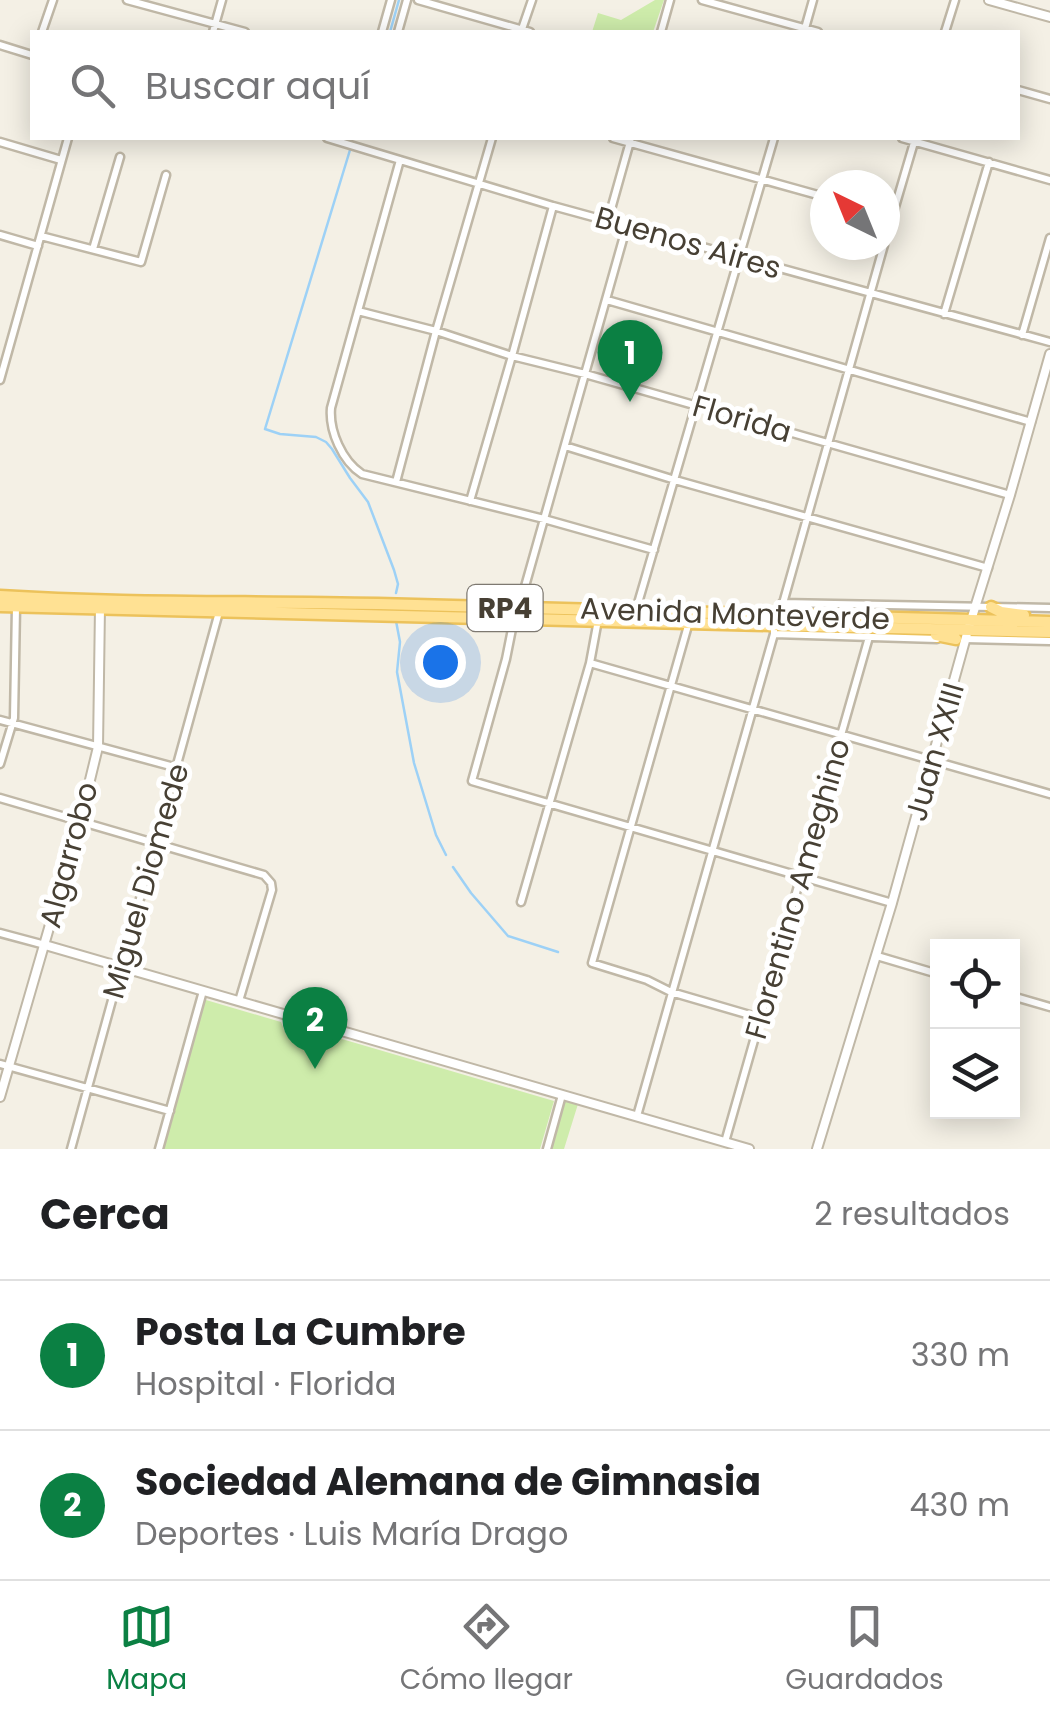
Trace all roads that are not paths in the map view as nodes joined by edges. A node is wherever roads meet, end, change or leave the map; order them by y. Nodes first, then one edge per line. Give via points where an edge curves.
1 (53, 0) edge
2 (127, 0) edge
3 (222, 0) edge
4 (391, 0) edge
5 (407, 0) edge
6 (418, 0) edge
7 (532, 0) edge
8 (670, 0) edge
9 (702, 0) edge
10 (814, 0) edge
11 (955, 0) edge
12 (989, 0) edge
13 (1050, 17) edge
14 (214, 28) edge
15 (43, 30) edge
16 (383, 30) edge
17 (399, 30) edge
18 (518, 30) edge
19 (525, 30) edge
20 (662, 30) edge
21 (802, 30) edge
22 (805, 30) edge
23 (946, 30) edge
24 (0, 45) edge
25 (30, 53) edge
26 (1020, 91) edge
27 (1050, 99) edge
28 (67, 140) edge
29 (365, 140) edge
30 (491, 140) edge
31 (630, 140) edge
32 (773, 140) edge
33 (915, 140) edge
34 (918, 140) edge
35 (350, 141) edge
36 (0, 142) edge
37 (362, 148) junction
38 (120, 157) dead end
39 (61, 160) junction
40 (400, 160) junction
41 (989, 162) junction
42 (166, 175) dead end
43 (762, 179) junction
44 (1050, 180) edge
45 (900, 181) edge
46 (479, 183) junction
47 (810, 193) edge
48 (553, 206) junction
49 (608, 220) junction
50 (627, 225) junction
51 (0, 235) edge
52 (40, 236) junction
53 (1050, 238) edge
54 (38, 246) junction
55 (92, 248) junction
56 (739, 256) junction
57 (880, 260) edge
58 (872, 295) junction
59 (607, 300) junction
60 (358, 312) junction
61 (944, 314) junction
62 (0, 328) edge
63 (436, 331) junction
64 (14, 332) junction
65 (718, 332) junction
66 (1022, 336) junction
67 (1050, 342) edge
68 (1050, 354) edge
69 (512, 356) junction
70 (850, 369) junction
71 (585, 374) junction
72 (0, 380) edge
73 (696, 406) junction
74 (1031, 422) junction
75 (829, 444) junction
76 (565, 446) junction
77 (675, 480) junction
78 (396, 482) junction
79 (1010, 495) junction
80 (470, 502) junction
81 (808, 517) junction
82 (544, 519) junction
83 (654, 550) junction
84 (988, 568) junction
85 (0, 596) edge
86 (782, 602) junction
87 (0, 606) edge
88 (16, 606) junction
89 (100, 607) junction
90 (976, 607) junction
91 (990, 607) junction
92 (1050, 608) edge
93 (636, 610) junction
94 (220, 612) junction
95 (518, 612) junction
96 (1050, 619) edge
97 (598, 620) junction
98 (689, 621) junction
99 (776, 625) junction
100 (966, 632) junction
101 (1050, 632) edge
102 (869, 637) junction
103 (1050, 641) edge
104 (590, 663) junction
105 (670, 686) junction
106 (753, 709) junction
107 (0, 720) edge
108 (13, 724) junction
109 (842, 735) junction
110 (98, 747) junction
111 (933, 762) junction
112 (0, 764) edge
113 (178, 768) junction
114 (1050, 794) edge
115 (0, 798) edge
116 (549, 803) junction
117 (80, 821) junction
118 (632, 827) junction
119 (157, 844) junction
120 (711, 850) junction
121 (802, 877) junction
122 (521, 902) dead end
123 (892, 903) junction
124 (0, 933) edge
125 (45, 946) junction
126 (876, 956) junction
127 (121, 967) junction
128 (930, 972) edge
129 (202, 990) junction
130 (671, 992) junction
131 (1020, 998) edge
132 (239, 1001) junction
133 (1050, 1007) edge
134 (760, 1018) junction
135 (4, 1065) edge
136 (88, 1088) junction
137 (562, 1094) junction
138 (0, 1098) edge
139 (170, 1111) junction
140 (638, 1116) junction
141 (726, 1142) junction
142 (71, 1149) edge
143 (159, 1149) edge
144 (547, 1149) edge
145 (750, 1149) edge
146 (817, 1149) edge

1 - 15 street
2 - 14 street
3 - 14 street
4 - 16 street
5 - 17 street
6 - 18 street
7 - 19 street
8 - 20 street
9 - 21 street
10 - 22 street
11 - 23 street
12 - 13 street
24 - 25 street
26 - 27 street
28 - 39 street
29 - 37 street
30 - 46 street
31 - 43 street
31 - 49 street
32 - 43 street
33 - 45 street
34 - 41 street
35 - 37 street, Buenos Aires
36 - 39 street
37 - 40 street, Buenos Aires
38 - 55 street
39 - 52 street
40 - 46 street, Buenos Aires
40 - 60 street
41 - 44 street
41 - 61 street
42 - 55 street via 141,262
43 - 47 street
43 - 56 street
46 - 48 street, Buenos Aires
46 - 63 street
48 - 49 street, Buenos Aires
48 - 69 street
49 - 50 street, Buenos Aires
50 - 56 street, Buenos Aires
50 - 59 street
51 - 54 street
52 - 54 street
52 - 55 street
53 - 66 street
54 - 64 street
56 - 58 street, Buenos Aires
56 - 65 street
57 - 58 street
58 - 61 street, Buenos Aires
58 - 70 street
59 - 65 street
59 - 71 street
60 - 63 street, Florida
60 - 78 street via 331,426 353,468
61 - 66 street, Buenos Aires
62 - 64 street
63 - 69 street, Florida
63 - 78 street
64 - 72 street
65 - 70 street
65 - 73 street
66 - 67 street, Buenos Aires
68 - 74 street, Juan XXIII
69 - 71 street, Florida
69 - 80 street
70 - 74 street
70 - 75 street
71 - 73 street, Florida
71 - 76 street
73 - 75 street, Florida
73 - 77 street
74 - 79 street, Juan XXIII
75 - 79 street, Florida
75 - 81 street
76 - 77 street
76 - 82 street
77 - 81 street
77 - 83 street
78 - 80 street
79 - 84 street, Juan XXIII
80 - 82 street
81 - 84 street
81 - 86 street
82 - 83 street
82 - 95 street
83 - 93 street
84 - 90 street, Juan XXIII
85 - 95 main road, Avenida Monteverde / RP4
86 - 90 street, Avenida Monteverde
86 - 99 street
87 - 88 main road, Avenida Monteverde / RP4
88 - 89 main road, Avenida Monteverde / RP4
88 - 108 street
89 - 94 main road, Avenida Monteverde / RP4
89 - 110 street, Algarrobo
90 - 91 street, Avenida Monteverde
90 - 100 street, Juan XXIII
91 - 92 street, Avenida Monteverde
91 - 96 main road
93 - 95 main road, Avenida Monteverde / RP4
93 - 99 main road, Avenida Monteverde / RP4
94 - 95 main road, Avenida Monteverde / RP4
94 - 113 street, Miguel Diomede
95 - 97 main road, Avenida Monteverde / RP4
95 - 116 street via 472,781
96 - 100 main road, Avenida Monteverde / RP4
97 - 98 main road, Avenida Monteverde / RP4
97 - 104 street
98 - 99 main road, Avenida Monteverde / RP4
98 - 105 street
99 - 100 main road, Avenida Monteverde / RP4
99 - 100 main road, Avenida Monteverde / RP4
99 - 102 street
99 - 106 street
100 - 101 main road, Avenida Monteverde / RP4
100 - 102 street
100 - 103 street
100 - 111 street, Juan XXIII
102 - 109 street, Florentino Ameghino
104 - 105 street
104 - 116 street
105 - 106 street
105 - 118 street
106 - 109 street
106 - 120 street
107 - 108 street
108 - 110 street
108 - 112 street
109 - 111 street
109 - 121 street, Florentino Ameghino
110 - 113 street
110 - 117 street, Algarrobo
111 - 114 street
111 - 123 street, Juan XXIII
113 - 119 street, Miguel Diomede
115 - 117 street
116 - 118 street
116 - 122 street
117 - 119 street
117 - 125 street, Algarrobo
118 - 120 street
118 - 130 street via 592,964
119 - 127 street, Miguel Diomede
119 - 132 street via 264,875 271,883
120 - 121 street
120 - 130 street
121 - 123 street
121 - 134 street, Florentino Ameghino
123 - 126 street, Juan XXIII
124 - 125 street
125 - 127 street
125 - 135 street, Algarrobo
126 - 128 street
126 - 146 street, Juan XXIII
127 - 129 street
127 - 136 street, Miguel Diomede
129 - 132 street
129 - 139 street
130 - 134 street
130 - 140 street
131 - 133 street
132 - 137 street
134 - 141 street, Florentino Ameghino
135 - 136 street
135 - 138 street, Algarrobo
136 - 139 street
136 - 142 street, Miguel Diomede
137 - 140 street
137 - 144 street
139 - 143 street
140 - 141 street
141 - 145 street

